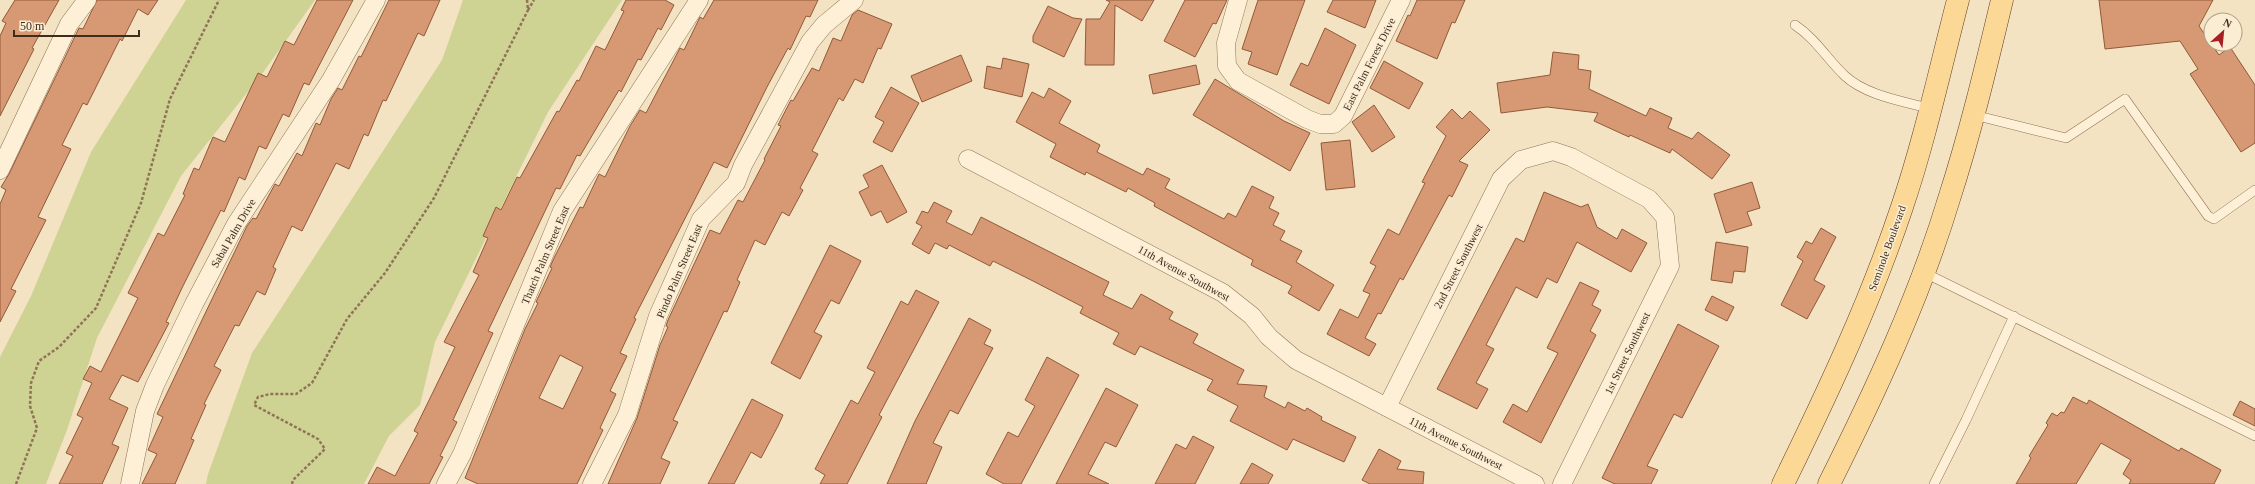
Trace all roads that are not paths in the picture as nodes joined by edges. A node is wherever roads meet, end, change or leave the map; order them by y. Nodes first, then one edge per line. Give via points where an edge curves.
1 (87, 0) edge
2 (376, 0) edge
3 (699, 0) edge
4 (854, 0) edge
5 (1238, 0) edge
6 (1401, 0) edge
7 (1958, 0) edge
8 (2002, 0) edge
9 (1795, 26) dead end
10 (1931, 109) junction
11 (1974, 115) junction
12 (1553, 151) joint
13 (968, 159) dead end
14 (0, 170) edge
15 (2255, 190) edge
16 (1923, 272) junction
17 (2014, 316) junction
18 (1387, 408) junction
19 (2255, 436) edge
20 (130, 484) edge
21 (446, 484) edge
22 (592, 484) edge
23 (1535, 484) edge
24 (1562, 484) edge
25 (1783, 484) edge
26 (1829, 484) edge
27 (1934, 484) edge

1 - 14 street via 69,24
2 - 20 street, Sabal Palm Drive via 330,80 236,224 194,304 145,411
3 - 21 street, Thatch Palm Street East via 562,211 462,454
4 - 22 street, Pindo Palm Street East via 824,24 810,42 743,165 736,183 701,219 658,316 627,415
5 - 6 street, East Palm Forest Drive via 1226,43 1227,66 1238,81 1307,120 1320,124 1334,124 1343,116
7 - 10 main road, Seminole Boulevard
8 - 11 main road
9 - 10 lane via 1808,34 1846,77 1870,91
10 - 25 main road, Seminole Boulevard via 1903,206 1869,296 1829,390
11 - 15 lane via 2066,138 2125,99 2208,216 2214,219
11 - 16 main road via 1949,200
12 - 18 street, 2nd Street Southwest via 1522,160 1501,180
12 - 24 street, 1st Street Southwest via 1571,157 1649,199 1665,217 1670,266
13 - 18 street, 11th Avenue Southwest via 1223,293 1252,316 1283,351
16 - 17 lane
16 - 26 main road via 1874,393
17 - 19 lane
17 - 27 lane
18 - 23 street, 11th Avenue Southwest

